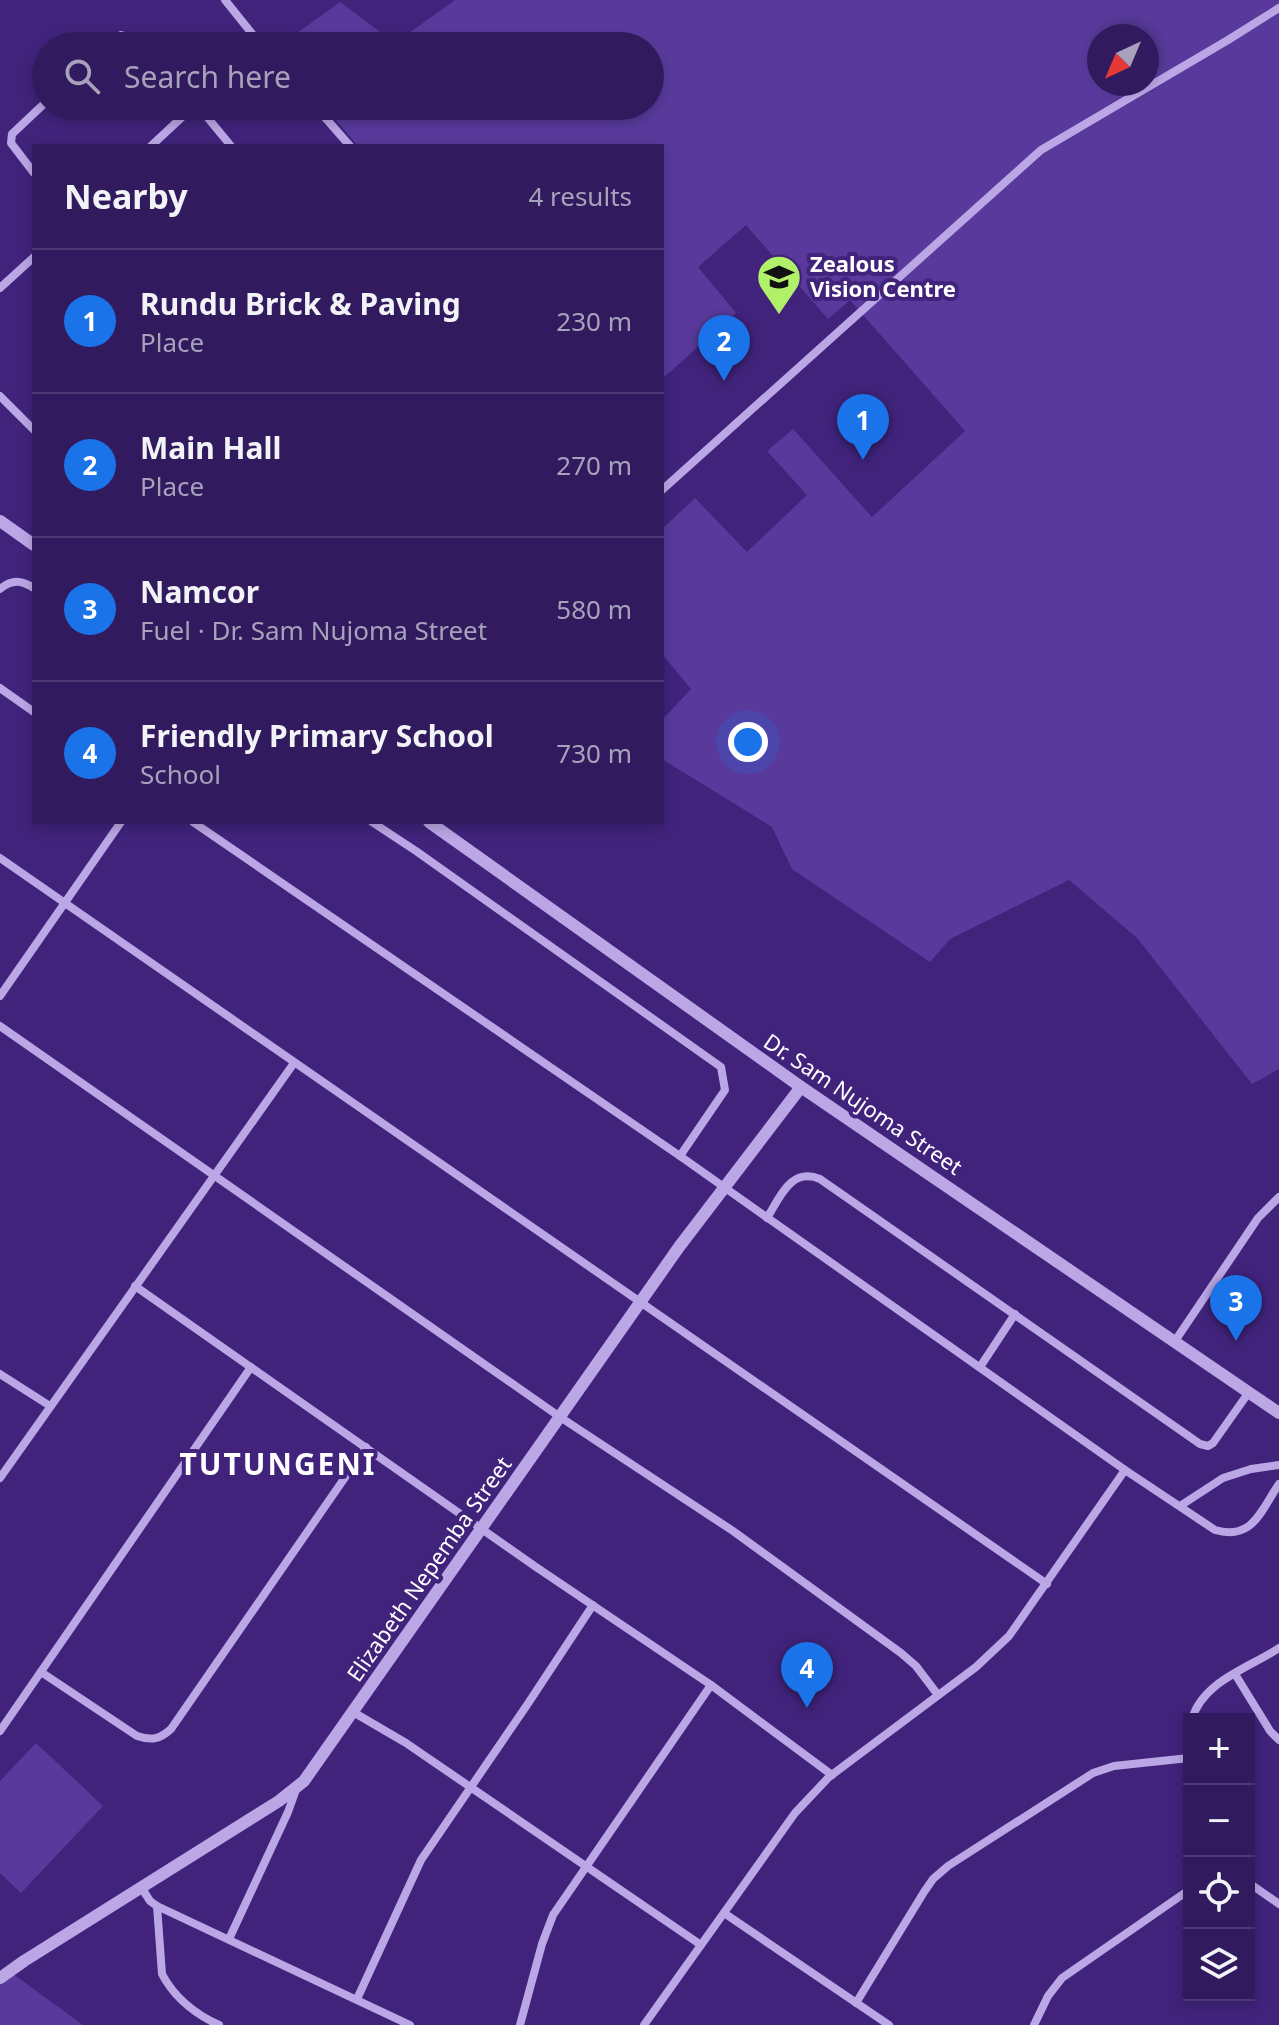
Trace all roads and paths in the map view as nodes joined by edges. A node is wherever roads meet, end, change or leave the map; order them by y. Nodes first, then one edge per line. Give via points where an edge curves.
1 (225, 0) edge
2 (1279, 8) edge
3 (249, 32) edge
4 (32, 115) edge
5 (180, 120) edge
6 (208, 120) edge
7 (327, 120) edge
8 (153, 144) edge
9 (229, 144) edge
10 (348, 144) edge
11 (32, 170) edge
12 (32, 259) edge
13 (0, 288) edge
14 (0, 396) edge
15 (32, 428) edge
16 (664, 485) edge
17 (0, 521) edge
18 (32, 544) edge
19 (32, 587) edge
20 (0, 589) edge
21 (0, 688) edge
22 (32, 711) edge
23 (120, 824) edge
24 (196, 824) edge
25 (375, 824) edge
26 (432, 824) edge
27 (0, 858) edge
28 (65, 903) junction
29 (0, 996) edge
30 (0, 1026) edge
31 (294, 1063) junction
32 (801, 1087) junction
33 (680, 1156) junction
34 (216, 1175) junction
35 (725, 1187) junction
36 (1279, 1197) edge
37 (767, 1218) junction
38 (135, 1286) junction
39 (640, 1303) junction
40 (1015, 1314) junction
41 (1175, 1341) junction
42 (251, 1367) junction
43 (980, 1367) junction
44 (0, 1374) edge
45 (1249, 1392) junction
46 (50, 1406) junction
47 (1279, 1413) edge
48 (560, 1417) junction
49 (366, 1447) junction
50 (1279, 1465) edge
51 (1125, 1470) junction
52 (0, 1478) edge
53 (1279, 1484) edge
54 (1180, 1506) junction
55 (482, 1529) junction
56 (1047, 1584) junction
57 (593, 1605) junction
58 (1279, 1648) edge
59 (41, 1672) junction
60 (1235, 1674) junction
61 (711, 1685) junction
62 (938, 1695) junction
63 (353, 1712) junction
64 (1194, 1713) edge
65 (0, 1731) edge
66 (1279, 1740) edge
67 (1183, 1759) edge
68 (832, 1775) junction
69 (297, 1787) junction
70 (471, 1787) junction
71 (586, 1866) junction
72 (141, 1887) junction
73 (1255, 1887) edge
74 (1183, 1894) edge
75 (1279, 1904) edge
76 (157, 1906) junction
77 (724, 1913) junction
78 (229, 1939) junction
79 (701, 1945) junction
80 (24, 1961) junction
81 (0, 1966) edge
82 (0, 1978) edge
83 (357, 1999) junction
84 (856, 2003) junction
85 (219, 2025) edge
86 (410, 2025) edge
87 (520, 2025) edge
88 (644, 2025) edge
89 (889, 2025) edge
90 (1034, 2025) edge

1 - 3 street
2 - 16 street via 1041,150
4 - 11 street via 10,138
5 - 8 street
6 - 9 street
7 - 10 street
12 - 13 street
14 - 15 street
17 - 18 street
19 - 20 street via 20,581
21 - 22 street
23 - 28 street
24 - 33 street
25 - 33 street via 721,1067 725,1090
26 - 32 street, Dr. Sam Nujoma Street
27 - 28 street
28 - 29 street
28 - 31 street
30 - 34 street
31 - 34 street
31 - 39 street
32 - 35 street, Elizabeth Nepemba Street
32 - 41 street, Dr. Sam Nujoma Street
33 - 35 street
34 - 38 street
34 - 48 street
35 - 37 street
35 - 39 street, Elizabeth Nepemba Street
36 - 41 street via 1258,1218
37 - 40 street via 790,1183 810,1175
37 - 43 street
38 - 42 street
38 - 46 street
39 - 48 street, Elizabeth Nepemba Street
39 - 56 street
40 - 43 street
40 - 45 street via 1200,1444 1213,1443
41 - 45 street, Dr. Sam Nujoma Street
42 - 49 street
42 - 59 street
43 - 51 street
44 - 46 street
45 - 47 street, Dr. Sam Nujoma Street
46 - 52 street
48 - 55 street, Elizabeth Nepemba Street
48 - 62 street via 733,1531 901,1653
49 - 55 street
49 - 59 street via 164,1736 137,1736
50 - 54 street via 1223,1478
51 - 54 street
51 - 56 street
53 - 54 street via 1255,1521 1237,1533 1215,1530
55 - 57 street
55 - 63 street, Elizabeth Nepemba Street
56 - 62 street via 996,1650
57 - 61 street
57 - 70 street
58 - 60 street
59 - 65 street
60 - 64 street via 1207,1693
60 - 66 street
61 - 68 street
61 - 71 street
62 - 68 street
63 - 69 street, Elizabeth Nepemba Street
63 - 70 street
67 - 84 street via 1093,1773 948,1866 924,1892
68 - 77 street via 795,1813
69 - 72 street, Elizabeth Nepemba Street
69 - 78 street
70 - 71 street
70 - 83 street via 421,1860
71 - 79 street
71 - 87 street via 553,1915
72 - 76 street
72 - 80 street, Elizabeth Nepemba Street
73 - 75 street
74 - 90 street via 1062,1978
76 - 78 street
76 - 85 street via 162,1974 185,2004
77 - 79 street
77 - 84 street
78 - 83 street
79 - 88 street
80 - 81 street
80 - 82 street, Elizabeth Nepemba Street
83 - 86 street
84 - 89 street

